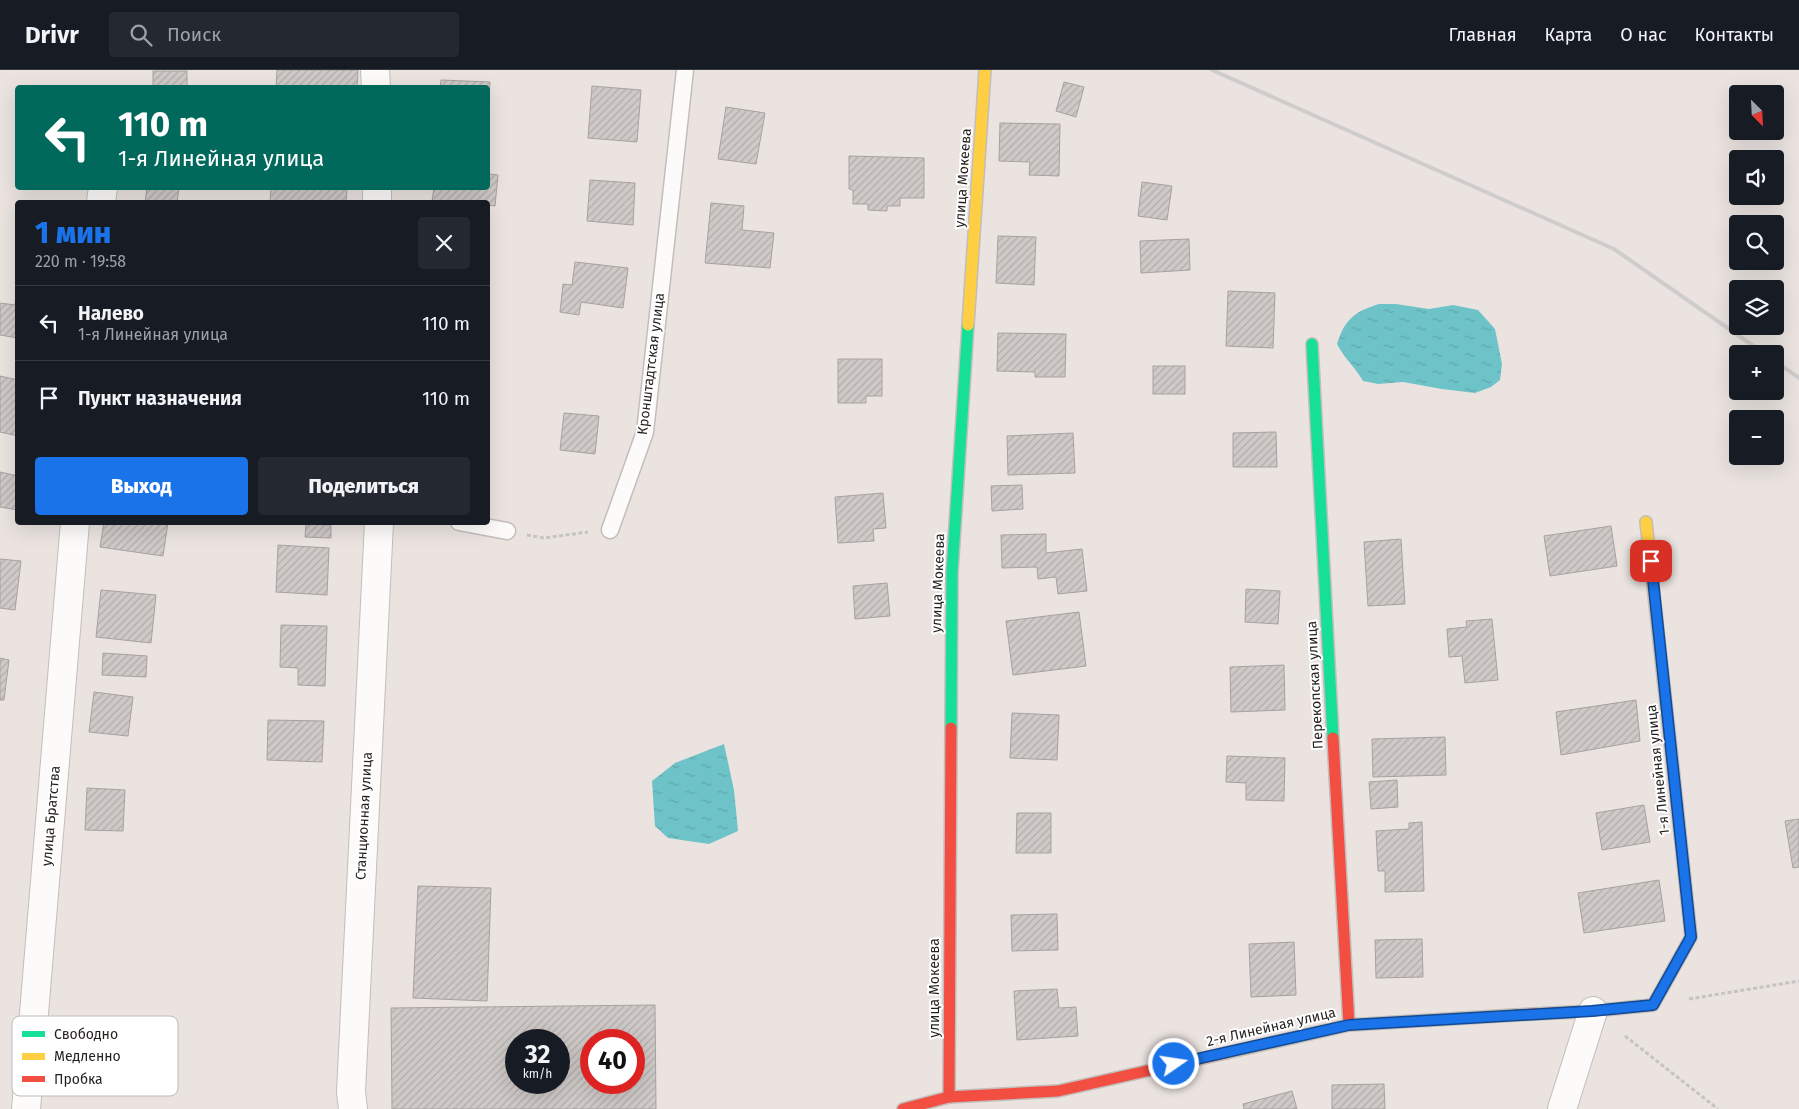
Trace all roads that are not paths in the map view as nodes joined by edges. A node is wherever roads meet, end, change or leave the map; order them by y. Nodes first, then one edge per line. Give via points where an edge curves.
1 (375, 70) edge
2 (685, 70) edge
3 (985, 70) edge
4 (376, 85) edge
5 (1312, 344) dead end
6 (1646, 522) dead end
7 (75, 525) edge
8 (379, 525) edge
9 (475, 525) edge
10 (610, 530) road end
11 (507, 531) road end
12 (1653, 1005) joint
13 (1592, 1011) junction
14 (34, 1016) edge
15 (1349, 1025) junction
16 (27, 1096) edge
17 (949, 1098) junction
18 (26, 1109) edge
19 (353, 1109) edge
20 (903, 1109) edge
21 (1562, 1109) edge

1 - 4 street
2 - 10 lane, Кронштадтская улица via 645,432
3 - 17 street, улица Мокеева via 952,572
5 - 15 street, Перекопская улица
6 - 12 street, 1-я Линейная улица via 1691,937
7 - 14 street, улица Братства
8 - 19 street, Станционная улица via 351,1092
9 - 11 lane
12 - 13 street, 2-я Линейная улица
13 - 15 street, 2-я Линейная улица
13 - 21 street
15 - 17 street, 2-я Линейная улица via 1058,1091
16 - 18 street, улица Братства
17 - 20 street, 2-я Линейная улица

